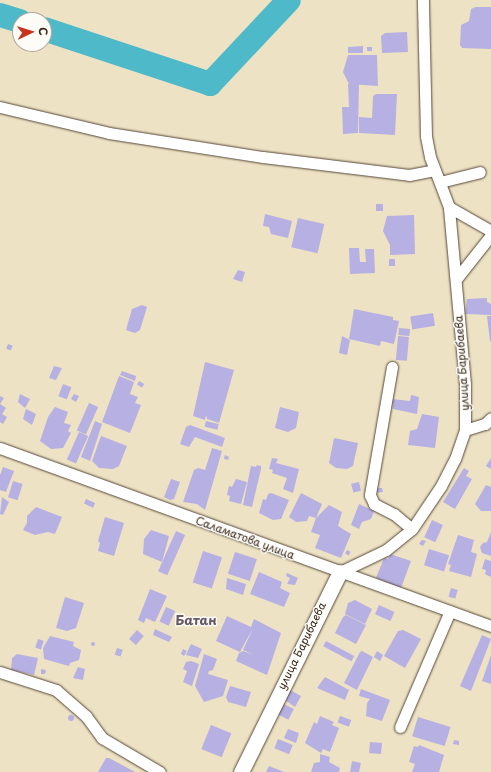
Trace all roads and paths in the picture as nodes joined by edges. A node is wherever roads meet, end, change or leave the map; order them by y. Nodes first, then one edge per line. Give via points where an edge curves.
1 (423, 0) edge
2 (0, 107) edge
3 (435, 170) junction
4 (480, 172) dead end
5 (440, 182) junction
6 (448, 207) junction
7 (491, 231) edge
8 (491, 236) edge
9 (456, 278) junction
10 (392, 368) dead end
11 (491, 418) edge
12 (464, 430) junction
13 (0, 448) edge
14 (412, 529) junction
15 (340, 572) junction
16 (450, 611) junction
17 (491, 626) edge
18 (0, 672) edge
19 (400, 728) dead end
20 (160, 772) edge
21 (241, 772) edge

1 - 3 street, улица Барибаева via 426,136
2 - 3 street via 109,133 263,157 409,175
3 - 5 street, улица Барибаева
4 - 5 street
5 - 6 street, улица Барибаева
6 - 7 street
6 - 9 street, улица Барибаева
8 - 9 street
9 - 12 street, улица Барибаева via 460,354 465,384
10 - 14 street via 370,495 374,504 394,514
11 - 12 street via 485,424
12 - 14 street, улица Барибаева via 448,472
13 - 15 street, Саламатова улица
14 - 15 street, улица Барибаева via 386,550
15 - 16 street, Саламатова улица
15 - 21 street, улица Барибаева
16 - 17 street, Саламатова улица
16 - 19 street
18 - 20 street via 56,690 86,716 102,738

